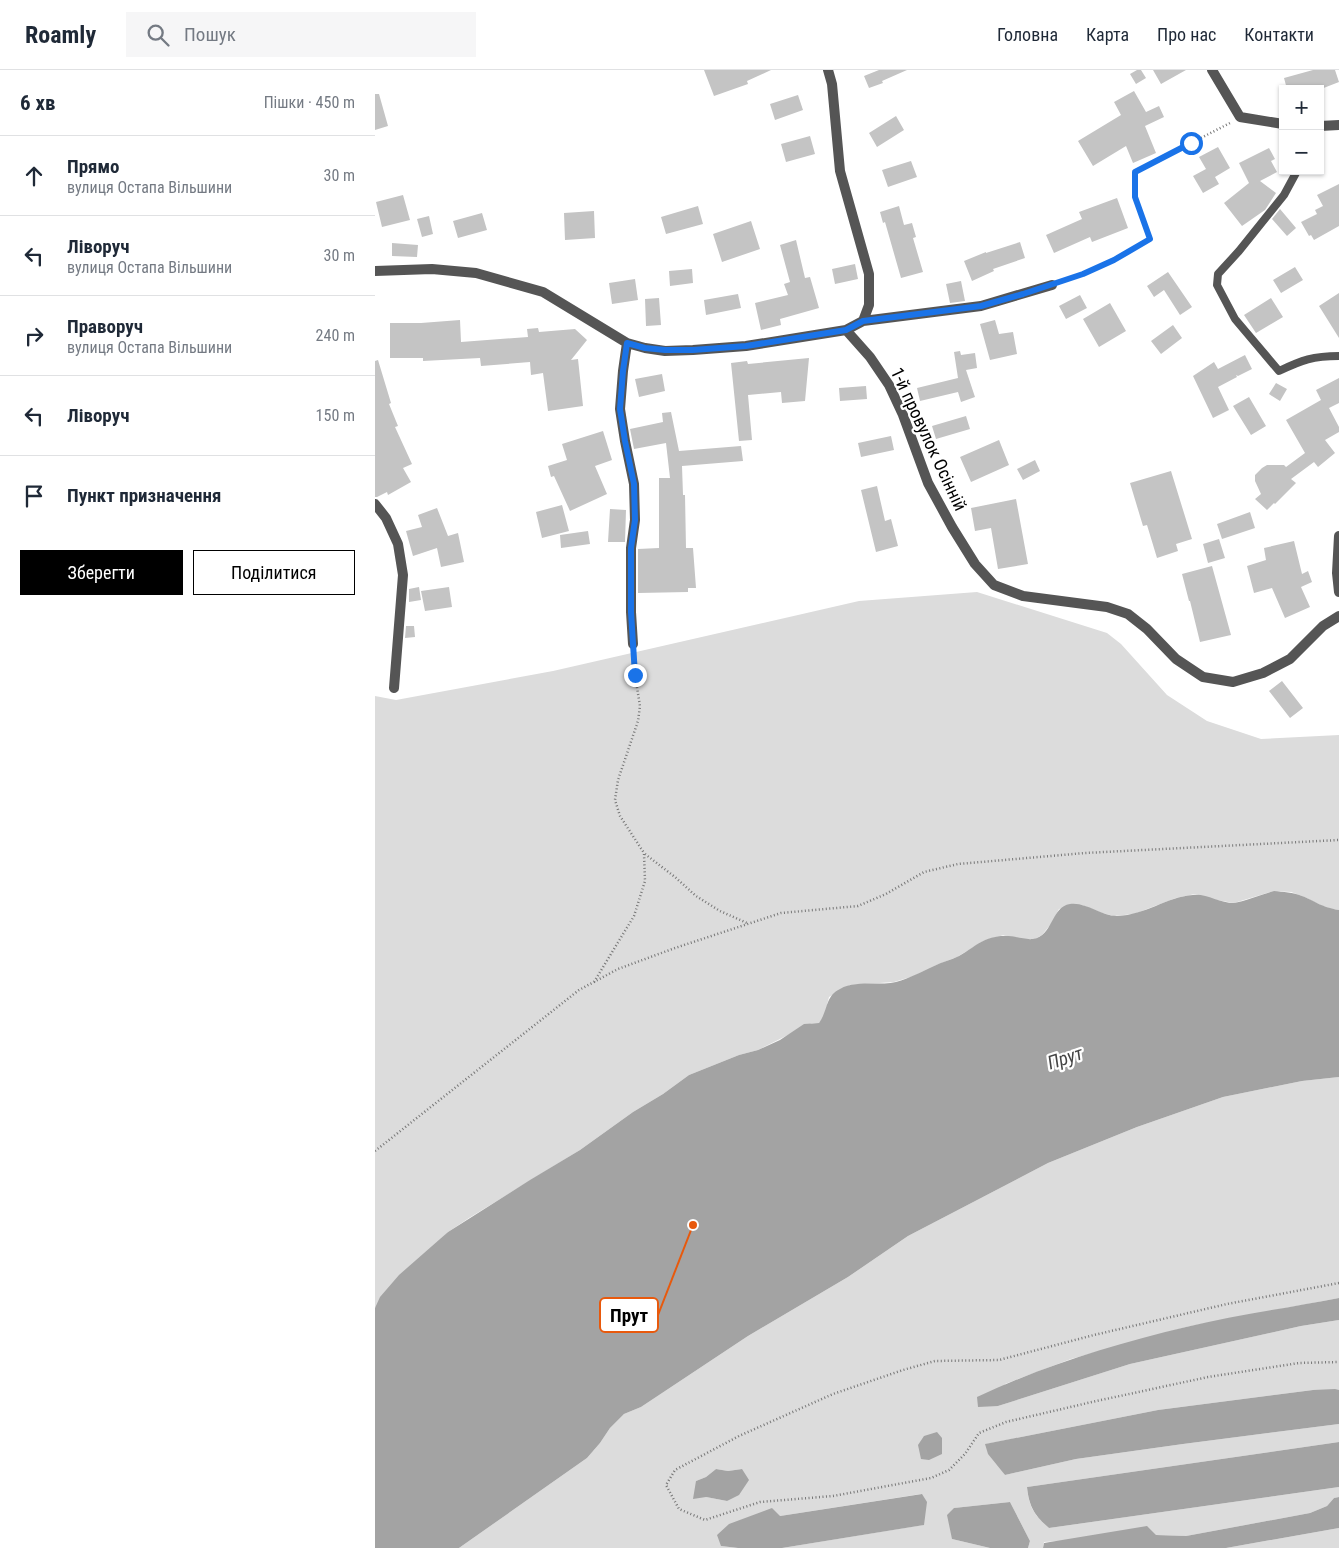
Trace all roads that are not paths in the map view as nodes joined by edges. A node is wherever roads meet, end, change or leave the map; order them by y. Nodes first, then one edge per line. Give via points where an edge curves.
1 (828, 70) edge
2 (1212, 70) edge
3 (1279, 123) edge
4 (1339, 125) edge
5 (1324, 126) edge
6 (1295, 175) edge
7 (375, 270) edge
8 (1052, 285) road end
9 (863, 321) junction
10 (846, 330) junction
11 (627, 343) junction
12 (1339, 356) edge
13 (375, 504) edge
14 (1339, 536) edge
15 (1339, 592) edge
16 (1339, 616) edge
17 (633, 644) road end
18 (394, 688) dead end

1 - 9 street via 840,171 869,274 869,305
2 - 3 street via 1240,118
4 - 5 street
6 - 12 lane via 1284,195 1218,274 1217,285 1235,319 1279,371 1319,356
7 - 11 street via 432,269 476,273 543,292
8 - 9 street via 981,306
9 - 10 street
10 - 11 street via 746,346 693,350 645,348
10 - 16 street, 1-й провулок Осінній via 889,385 928,483 975,564 994,585 1023,596 1107,607 1128,614 1176,659 1203,677 1233,682 1263,673 1290,659 1323,626
11 - 17 street via 620,409 634,484 635,520 631,548
13 - 18 street via 398,544 403,575
14 - 15 street

